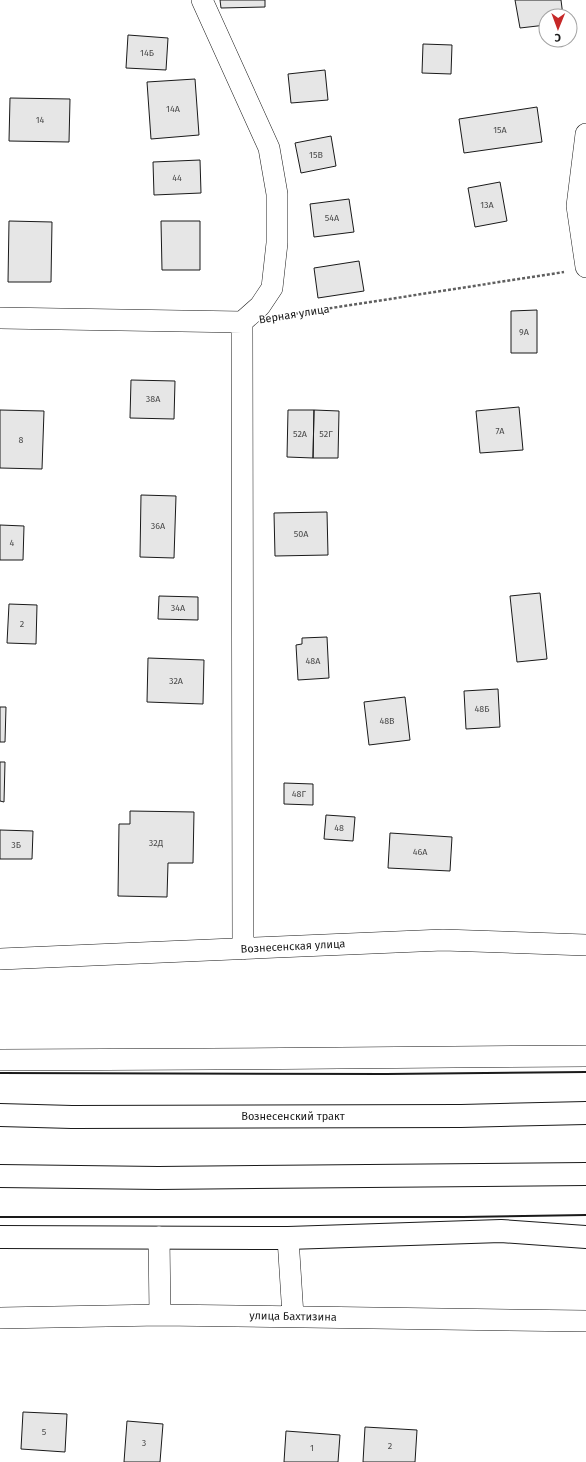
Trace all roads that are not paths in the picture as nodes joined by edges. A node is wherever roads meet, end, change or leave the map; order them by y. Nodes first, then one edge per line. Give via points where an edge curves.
1 (202, 0) edge
2 (586, 134) edge
3 (578, 269) edge
4 (0, 318) edge
5 (242, 322) junction
6 (586, 945) edge
7 (243, 949) junction
8 (0, 959) edge
9 (586, 1056) edge
10 (0, 1060) edge
11 (586, 1113) edge
12 (0, 1115) edge
13 (586, 1174) edge
14 (0, 1176) edge
15 (0, 1237) edge
16 (159, 1237) junction
17 (586, 1237) edge
18 (288, 1238) junction
19 (160, 1315) junction
20 (293, 1316) junction
21 (0, 1318) edge
22 (586, 1321) edge

1 - 5 street via 270,148 276,194 277,243 272,288 260,306
2 - 3 street via 578,206
4 - 5 street
5 - 7 street
6 - 7 street, Вознесенская улица via 442,940
7 - 8 street, Вознесенская улица
9 - 10 street
11 - 12 main road, Вознесенский тракт via 445,1116
13 - 14 main road via 158,1178
15 - 16 main road
16 - 18 main road
16 - 19 street
17 - 18 main road via 501,1231
18 - 20 street
19 - 20 street, улица Бахтизина
19 - 21 street, улица Бахтизина
20 - 22 street, улица Бахтизина

